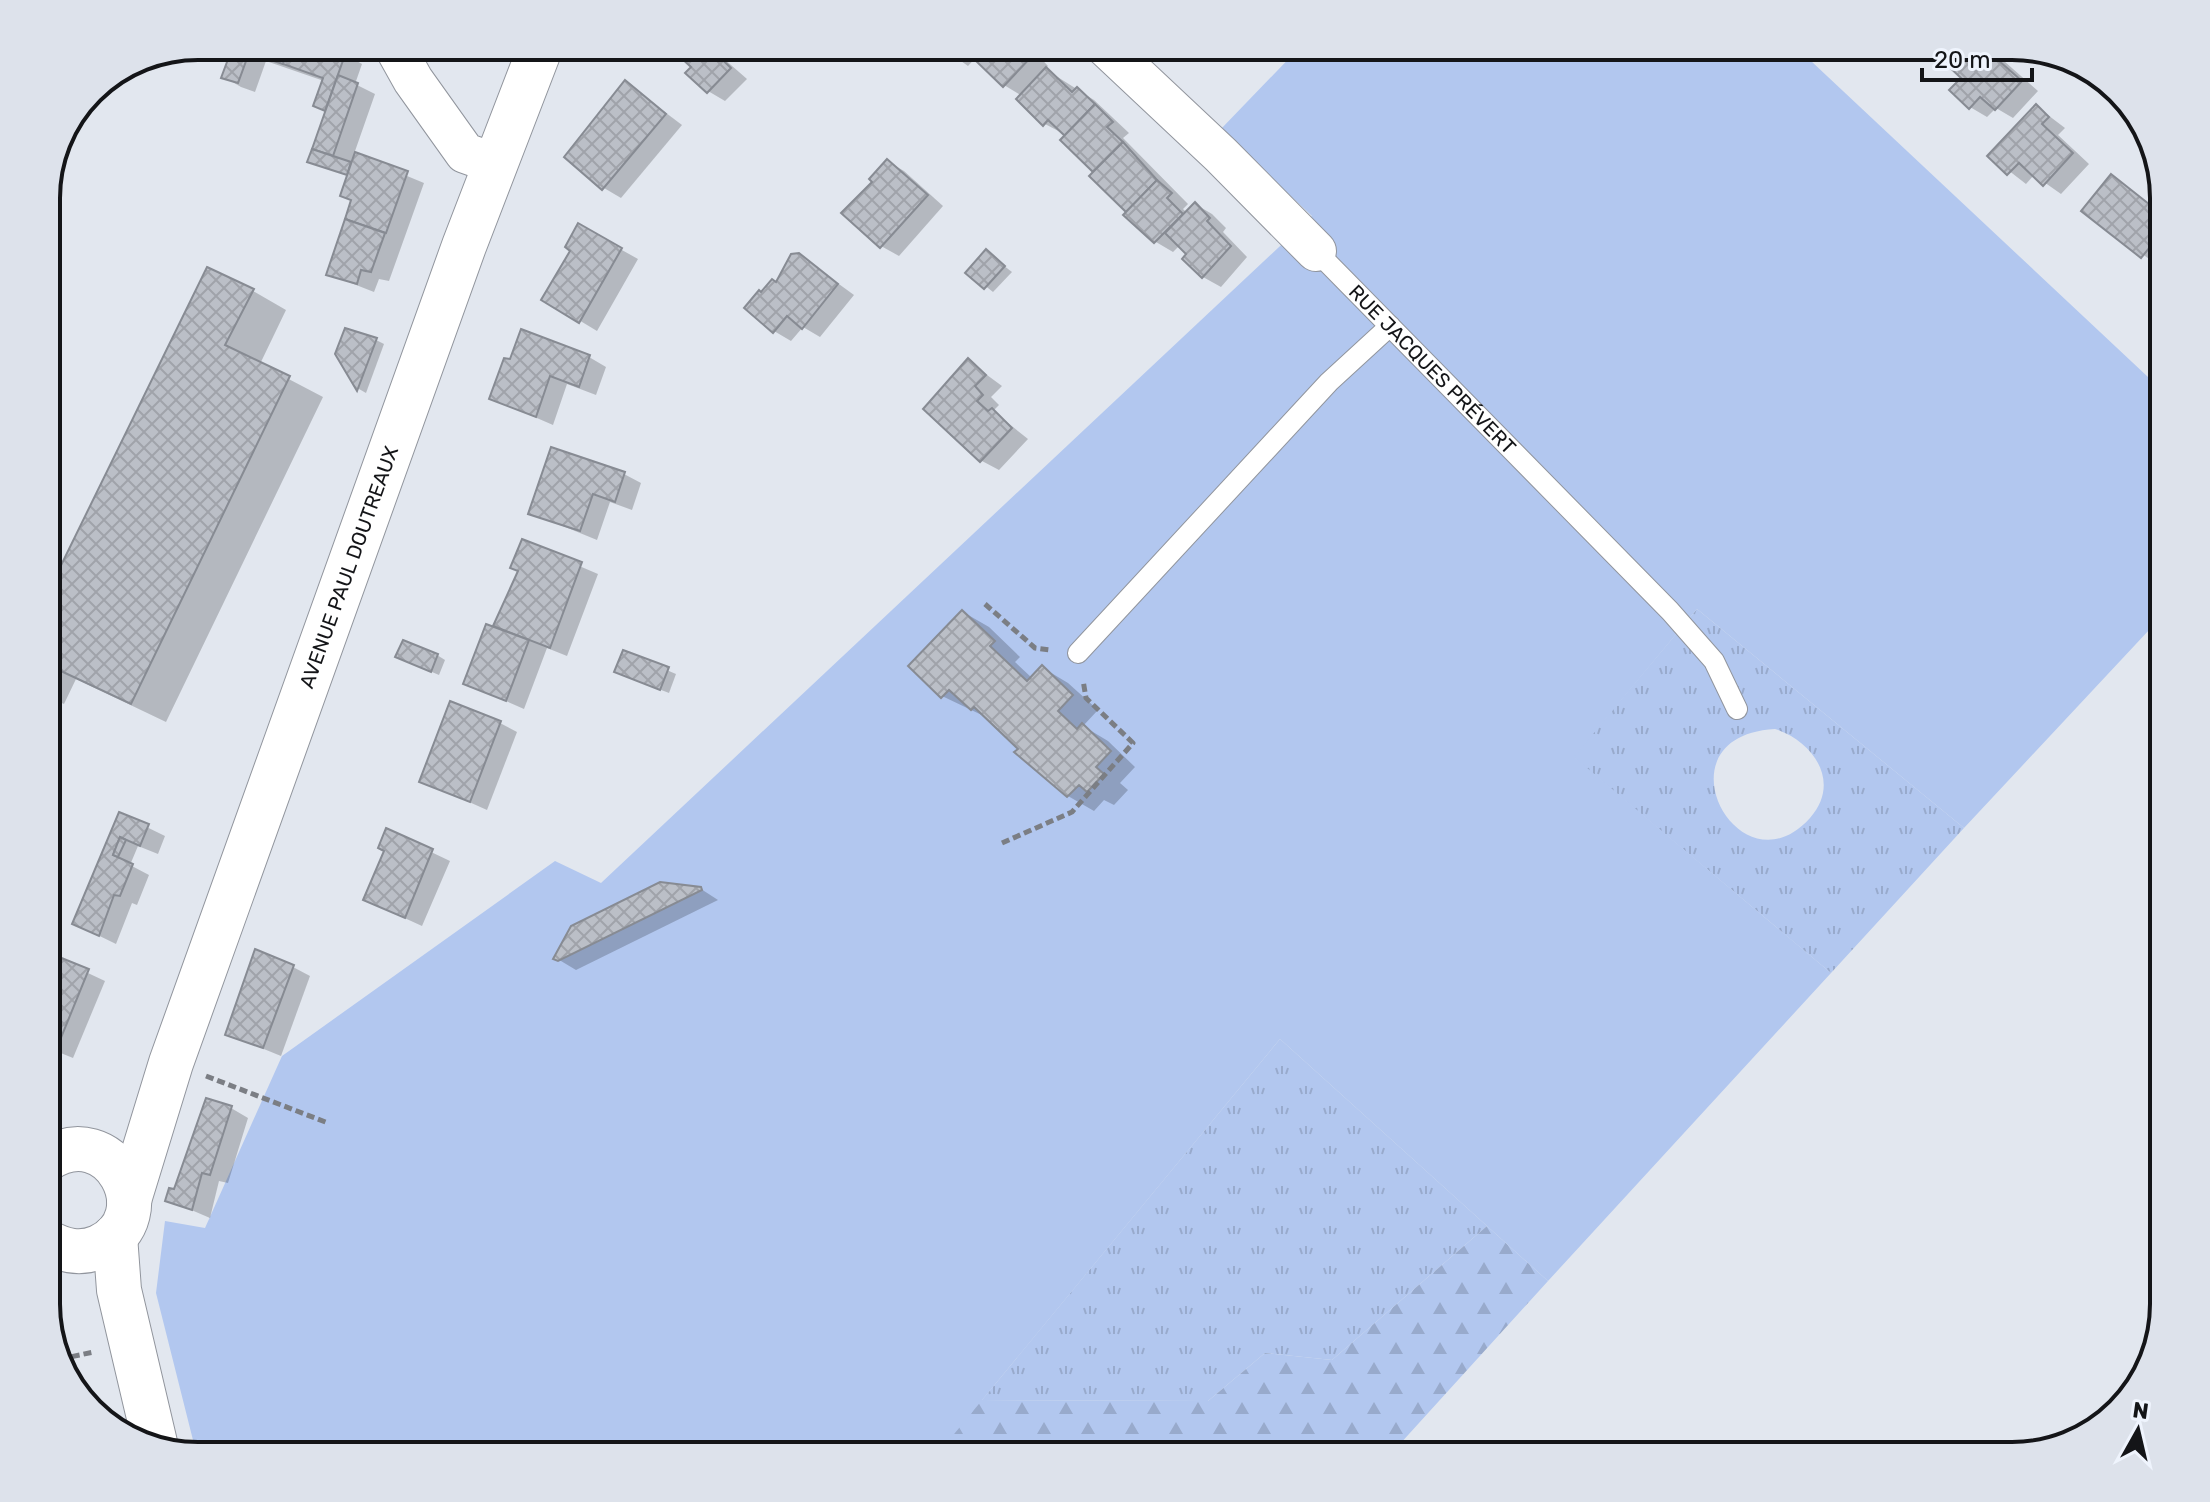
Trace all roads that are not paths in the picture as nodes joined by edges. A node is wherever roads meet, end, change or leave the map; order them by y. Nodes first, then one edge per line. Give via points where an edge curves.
1 (402, 60) edge
2 (536, 60) edge
3 (1120, 60) edge
4 (496, 164) junction
5 (1316, 251) joint
6 (1390, 326) junction
7 (1078, 653) road end
8 (1737, 709) dead end
9 (162, 1092) junction
10 (63, 1148) edge
11 (122, 1218) junction
12 (60, 1246) edge
13 (60, 1247) edge
14 (128, 1423) edge
15 (153, 1435) edge

1 - 4 street via 465,153
2 - 4 street, AVENUE PAUL DOUTREAUX
3 - 5 street, RUE JACQUES PRÉVERT
4 - 9 street, AVENUE PAUL DOUTREAUX
5 - 6 lane, RUE JACQUES PRÉVERT
6 - 7 lane via 1329,382
6 - 8 lane, RUE JACQUES PRÉVERT via 1670,611 1714,661
9 - 10 street, AVENUE PAUL DOUTREAUX via 112,1140
9 - 11 street, AVENUE PAUL DOUTREAUX
10 - 11 street via 104,1156 117,1167 126,1183
11 - 12 street via 87,1251
11 - 15 street via 119,1290
13 - 14 street via 104,1298

